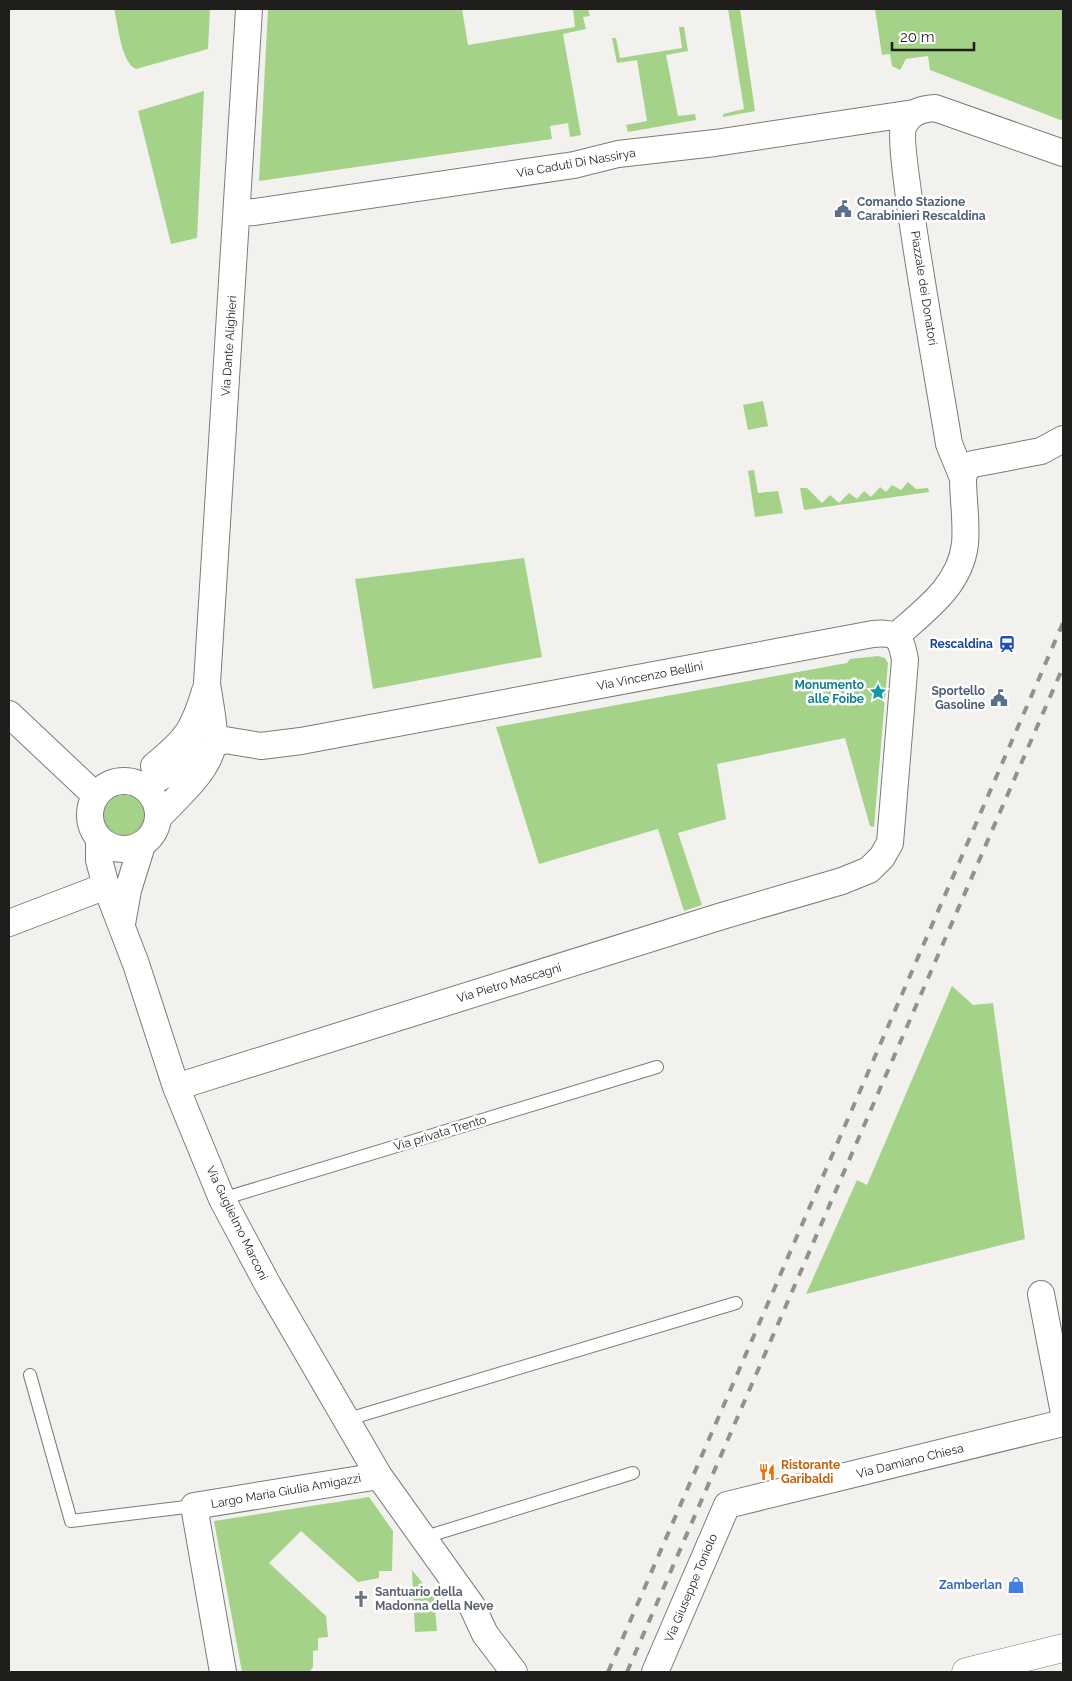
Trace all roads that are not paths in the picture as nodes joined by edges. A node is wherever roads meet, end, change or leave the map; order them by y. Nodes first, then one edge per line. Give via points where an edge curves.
1 (249, 9) edge
2 (914, 113) junction
3 (1063, 153) edge
4 (237, 213) junction
5 (1063, 439) edge
6 (962, 478) junction
7 (896, 636) junction
8 (207, 683) junction
9 (9, 714) edge
10 (214, 744) junction
11 (140, 784) junction
12 (96, 795) junction
13 (159, 817) junction
14 (99, 839) junction
15 (142, 845) junction
16 (99, 889) junction
17 (9, 923) edge
18 (122, 925) junction
19 (657, 1067) dead end
20 (176, 1086) junction
21 (222, 1199) junction
22 (1041, 1294) dead end
23 (736, 1303) dead end
24 (30, 1376) dead end
25 (1063, 1408) edge
26 (345, 1420) junction
27 (1063, 1423) edge
28 (632, 1473) dead end
29 (379, 1476) junction
30 (727, 1505) joint
31 (194, 1506) junction
32 (422, 1538) junction
33 (1063, 1648) edge
34 (223, 1672) edge
35 (514, 1672) edge
36 (655, 1672) edge
37 (966, 1672) edge

1 - 4 street, Via Dante Alighieri
2 - 3 street via 935,108
2 - 4 street, Via Caduti Di Nassirya via 618,154 574,165
2 - 6 street, Piazzale dei Donatori via 903,125 902,136 908,192 949,444
4 - 8 street, Via Dante Alighieri
5 - 6 street via 1041,452 973,464
6 - 7 street via 965,543 959,568 938,599
7 - 10 street, Via Vincenzo Bellini via 888,633 856,637 301,741 261,746 225,740
7 - 20 street, Via Pietro Mascagni via 905,660 890,843 869,870
8 - 10 street, Via Dante Alighieri
8 - 11 street, Via Dante Alighieri via 190,731
9 - 12 street
10 - 11 street, Via Vincenzo Bellini
10 - 13 street via 201,770
11 - 12 street via 113,782
11 - 13 street via 158,806
12 - 14 street via 90,806 90,818
13 - 15 street via 150,837
14 - 15 street via 119,849
14 - 16 street, Via Guglielmo Marconi
15 - 18 street, Via Guglielmo Marconi via 128,890
16 - 17 street
16 - 18 street, Via Guglielmo Marconi
18 - 20 street, Via Guglielmo Marconi
19 - 21 lane, Via privata Trento
20 - 21 street, Via Guglielmo Marconi
21 - 26 street, Via Guglielmo Marconi
22 - 25 street
23 - 26 lane
24 - 31 lane, Largo Maria Giulia Amigazzi via 71,1521
26 - 29 street, Via Guglielmo Marconi
27 - 30 street, Via Damiano Chiesa
28 - 32 lane
29 - 31 street, Largo Maria Giulia Amigazzi
29 - 32 street, Largo Maria Giulia Amigazzi
30 - 36 street, Via Giuseppe Toniolo
31 - 34 street, Largo Maria Giulia Amigazzi
32 - 35 street, Largo Maria Giulia Amigazzi via 472,1606 485,1634
33 - 37 street

